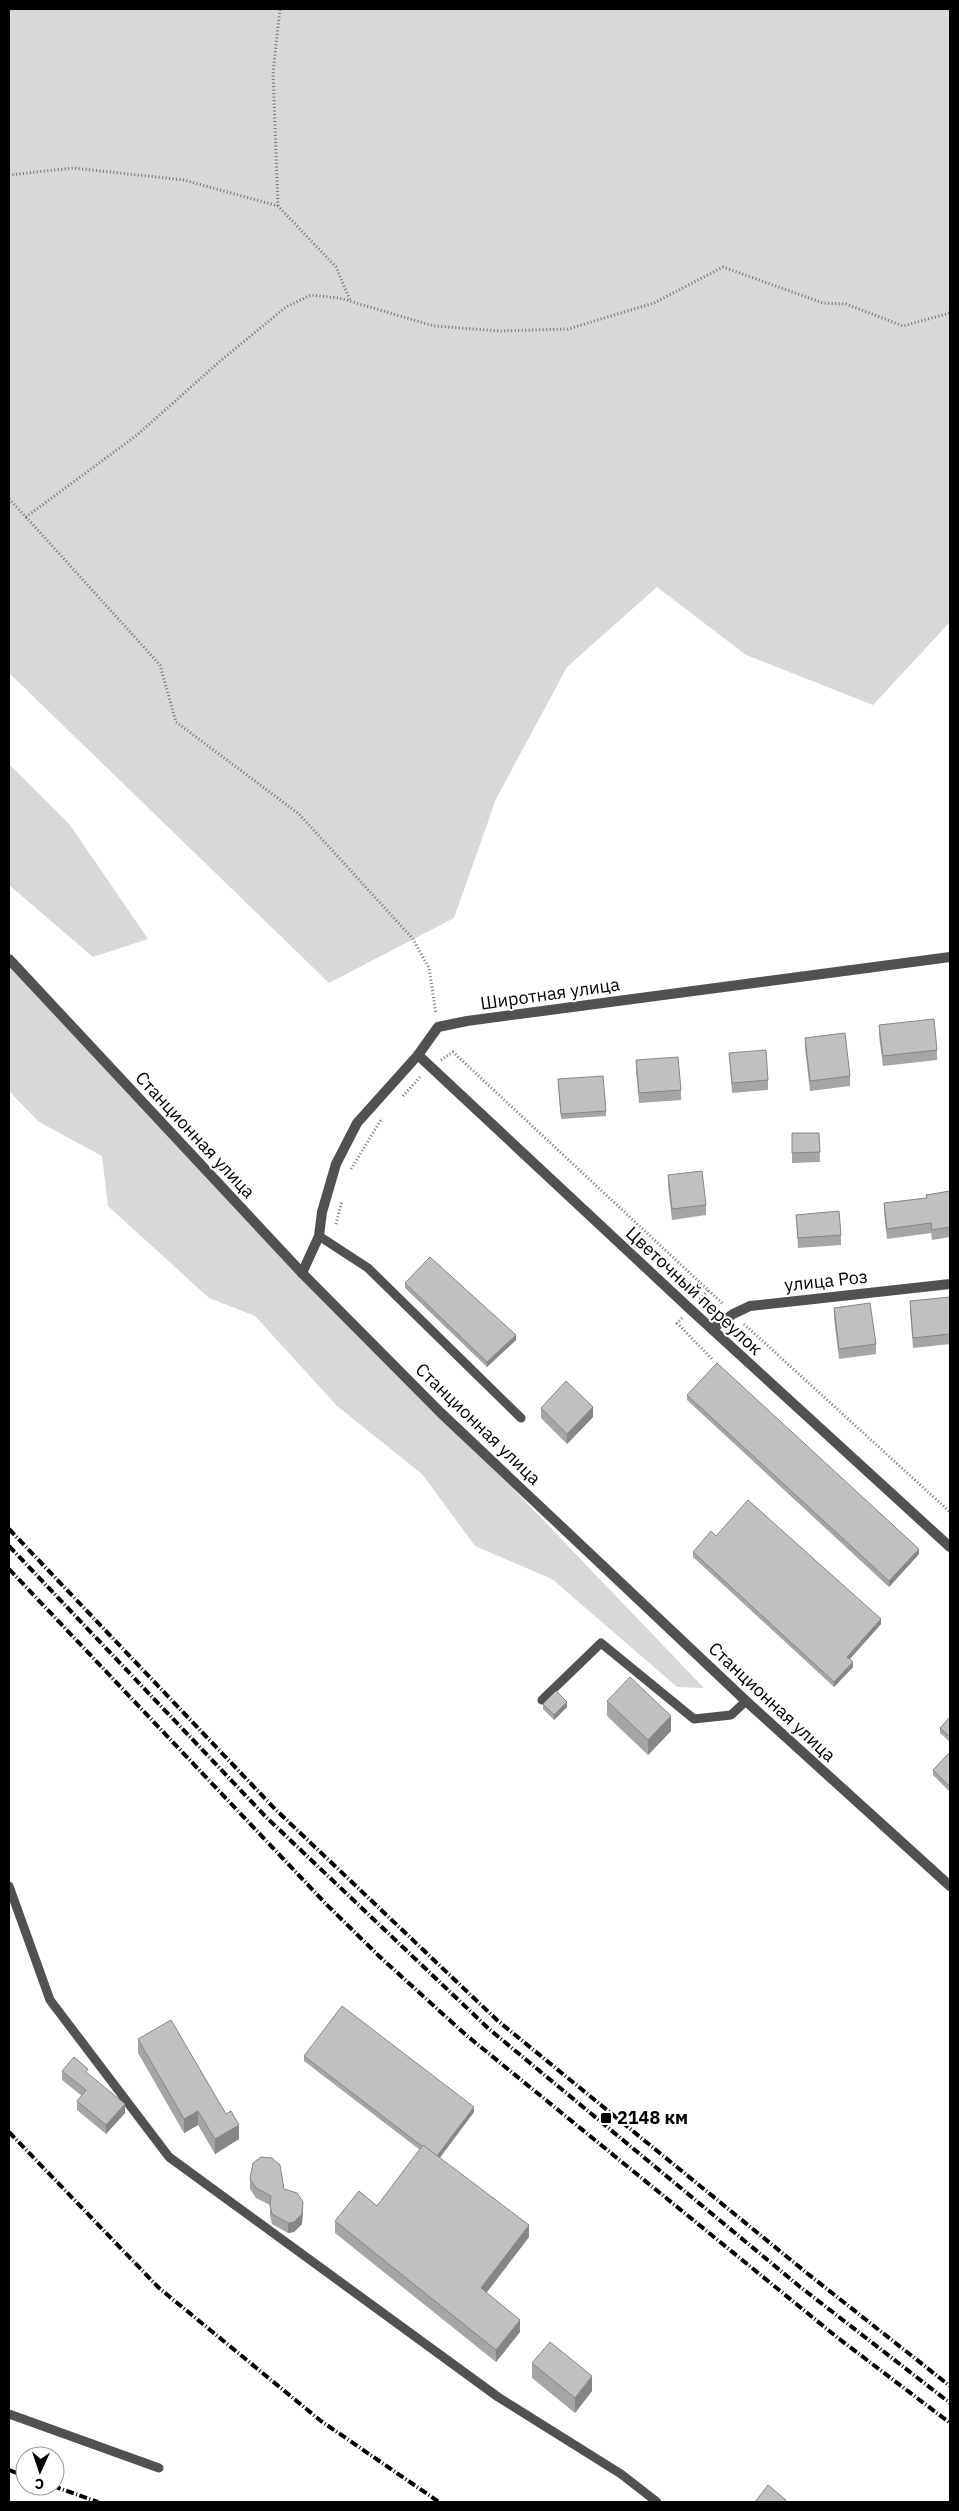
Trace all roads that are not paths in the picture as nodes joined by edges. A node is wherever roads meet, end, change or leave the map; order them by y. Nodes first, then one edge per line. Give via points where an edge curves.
1 (950, 956) edge
2 (9, 959) edge
3 (418, 1055) junction
4 (319, 1236) junction
5 (302, 1273) junction
6 (950, 1284) edge
7 (712, 1329) junction
8 (522, 1418) dead end
9 (950, 1547) edge
10 (542, 1700) dead end
11 (746, 1700) junction
12 (9, 1886) edge
13 (950, 1886) edge
14 (9, 2414) edge
15 (159, 2468) dead end
16 (657, 2502) edge

1 - 3 street, Широтная улица via 467,1021 438,1027
2 - 5 street, Станционная улица
3 - 4 street via 357,1124 336,1164 322,1212
3 - 7 street, Цветочный переулок
4 - 5 street
4 - 8 lane via 368,1268
5 - 11 street, Станционная улица via 441,1413
6 - 7 street, улица Роз via 750,1306
7 - 9 street, Цветочный переулок
10 - 11 lane via 601,1643 694,1719 731,1715
11 - 13 street, Станционная улица
12 - 16 lane via 50,2000 168,2157 498,2397 621,2474
14 - 15 lane

